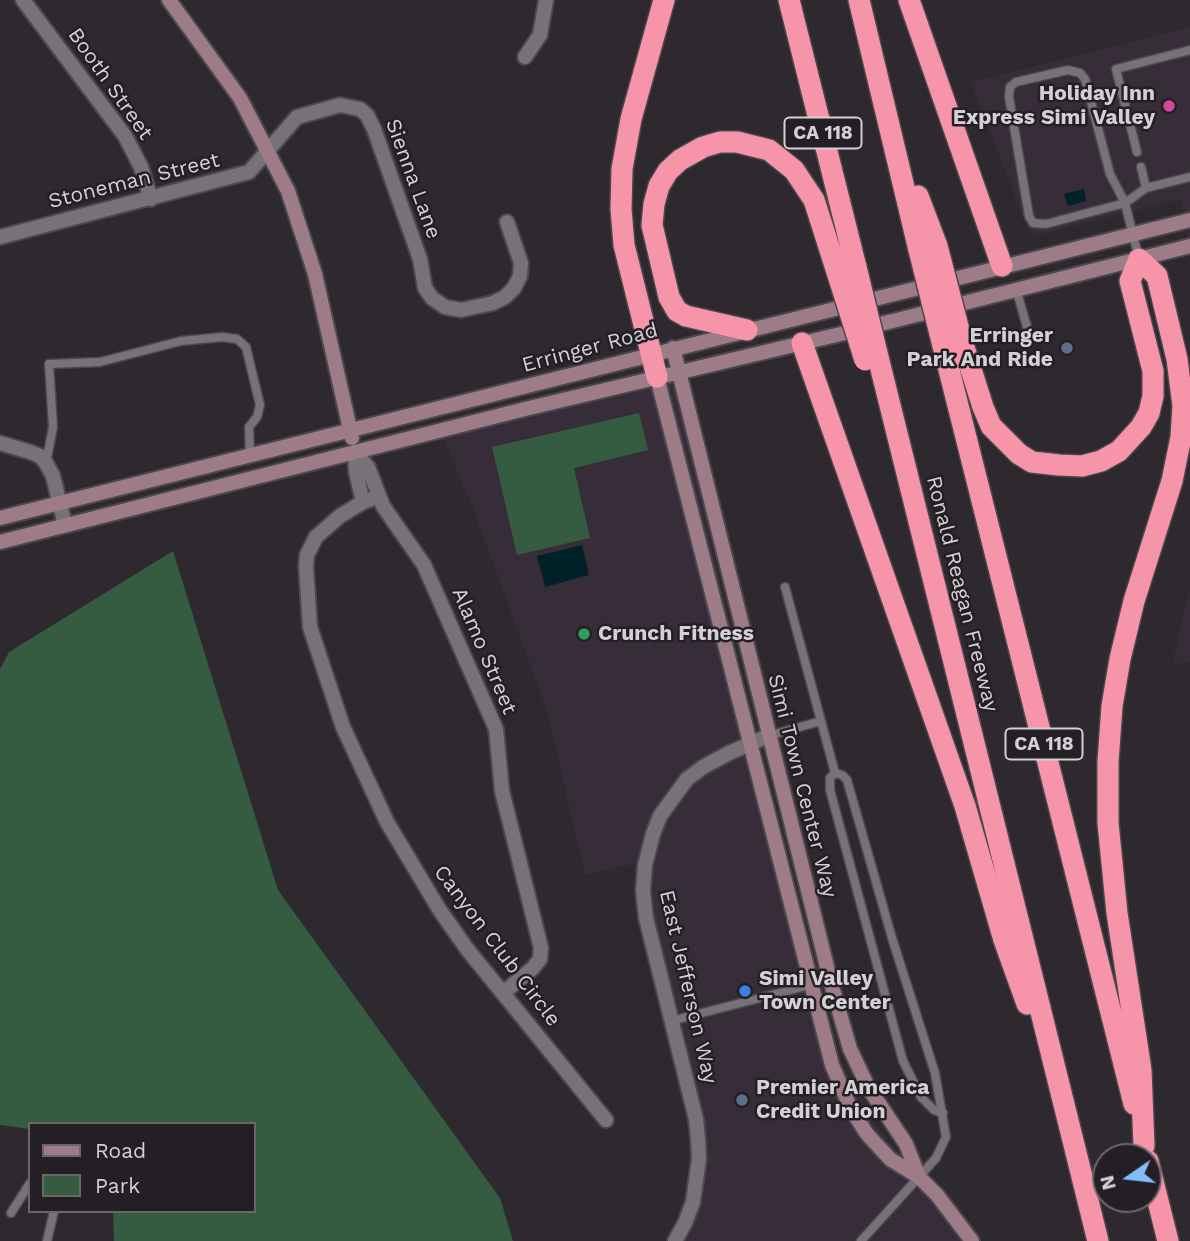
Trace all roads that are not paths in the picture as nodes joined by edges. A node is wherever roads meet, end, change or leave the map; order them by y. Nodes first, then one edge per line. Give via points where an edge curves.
1 (23, 0) edge
2 (169, 0) edge
3 (546, 0) edge
4 (664, 0) edge
5 (789, 0) edge
6 (859, 0) edge
7 (909, 0) edge
8 (1190, 50) edge
9 (526, 57) dead end
10 (267, 149) junction
11 (1137, 152) dead end
12 (1141, 167) dead end
13 (1190, 177) edge
14 (1146, 188) junction
15 (151, 199) junction
16 (1125, 203) junction
17 (1190, 220) edge
18 (507, 222) dead end
19 (1133, 234) junction
20 (0, 237) edge
21 (1190, 246) edge
22 (1139, 259) junction
23 (1002, 267) junction
24 (846, 269) junction
25 (1017, 289) junction
26 (747, 330) junction
27 (1030, 337) dead end
28 (952, 340) junction
29 (802, 343) junction
30 (673, 348) junction
31 (651, 354) junction
32 (678, 372) junction
33 (657, 377) junction
34 (351, 431) junction
35 (0, 443) edge
36 (355, 452) junction
37 (250, 456) junction
38 (46, 463) junction
39 (377, 497) junction
40 (363, 502) junction
41 (59, 503) junction
42 (0, 518) edge
43 (65, 525) junction
44 (0, 542) edge
45 (785, 587) dead end
46 (821, 721) junction
47 (768, 736) junction
48 (750, 742) junction
49 (835, 773) junction
50 (830, 978) junction
51 (810, 985) junction
52 (503, 993) junction
53 (671, 1021) junction
54 (1066, 1111) junction
55 (943, 1113) junction
56 (606, 1120) dead end
57 (1143, 1143) edge
58 (1145, 1143) edge
59 (919, 1178) junction
60 (28, 1186) edge
61 (11, 1213) dead end
62 (54, 1213) edge
63 (1161, 1213) edge
64 (47, 1241) edge
65 (675, 1241) edge
66 (861, 1241) edge
67 (972, 1241) edge
68 (1098, 1241) edge
69 (1168, 1241) edge

1 - 15 street, Booth Street via 125,136
2 - 10 main road, Alamo Street via 240,98
3 - 9 street via 540,35
4 - 31 highway via 632,119 621,183 624,245
5 - 24 highway, CA 118
6 - 28 highway, CA 118, bridge
7 - 23 highway
8 - 11 lane via 1116,69
10 - 15 street, Stoneman Street via 248,172
10 - 18 street, Sienna Lane via 297,117 340,105 367,115 420,259 425,288 445,307 461,310 493,303 514,288 521,263
10 - 34 main road, Alamo Street via 288,191 315,274
12 - 14 lane
13 - 14 lane
14 - 16 lane
15 - 20 street, Stoneman Street
16 - 16 lane via 1110,174 1080,72 1068,70 1012,84 1009,97 1033,223 1046,224
16 - 19 lane
17 - 19 main road, Erringer Road
19 - 22 lane
19 - 23 main road, Erringer Road
21 - 22 main road, Erringer Road
22 - 25 main road, Erringer Road
22 - 28 highway via 1130,281 1153,371 1153,396 1136,433 1101,461 1059,466 1032,462 1012,448 991,426
22 - 58 highway via 1157,276 1183,407 1172,481 1120,659 1108,762 1108,823 1142,1070
23 - 26 main road, Erringer Road
24 - 26 highway via 814,200 794,170 769,150 720,142 680,160 659,186 652,225 669,297 686,316
24 - 54 highway, Ronald Reagan Freeway / CA 118, bridge via 911,490
25 - 27 lane
25 - 29 main road, Erringer Road
26 - 30 main road, Erringer Road
28 - 57 highway, Ronald Reagan Freeway / CA 118
29 - 32 main road, Erringer Road
29 - 54 highway via 965,806 1004,940
30 - 31 main road, Erringer Road
30 - 32 main road, Simi Town Center Way
31 - 33 highway
31 - 34 main road, Erringer Road
32 - 33 main road, Erringer Road
32 - 47 main road, Simi Town Center Way
33 - 36 main road, Erringer Road
33 - 48 main road, Simi Town Center Way
34 - 36 main road, Alamo Street
34 - 37 main road, Erringer Road
35 - 38 street via 40,456
36 - 39 street, Alamo Street via 368,467
36 - 40 street, Alamo Street
36 - 43 main road, Erringer Road
37 - 38 lane via 248,427 260,405 246,347 237,339 222,337 181,341 100,362 49,364 52,427
37 - 41 main road, Erringer Road
38 - 41 street
39 - 40 street, Canyon Club Circle
39 - 52 street, Alamo Street via 424,565 496,729 502,791 541,948 533,968
40 - 52 street, Canyon Club Circle via 316,537 307,555 310,627 343,727 387,822 439,909
41 - 42 main road, Erringer Road
41 - 43 street
43 - 44 main road, Erringer Road
45 - 46 lane
46 - 47 lane
46 - 49 lane
47 - 48 street, East Jefferson Way
47 - 50 main road, Simi Town Center Way
48 - 51 main road, Simi Town Center Way
48 - 53 street, East Jefferson Way via 687,779 660,816 650,842 643,891 646,918
49 - 55 lane via 847,780
49 - 55 lane via 830,790 902,1061 920,1097
50 - 51 main road
50 - 59 main road, Simi Town Center Way via 850,1049 868,1087 906,1144
51 - 53 lane
51 - 59 main road, Simi Town Center Way via 832,1065 851,1109 890,1159
52 - 56 street, Canyon Club Circle
53 - 65 street, East Jefferson Way via 696,1119 699,1159 693,1202
54 - 68 highway, Ronald Reagan Freeway / CA 118
55 - 59 lane via 946,1137
59 - 66 lane
59 - 67 main road, Simi Town Center Way
60 - 61 lane
62 - 64 lane
63 - 69 highway, Ronald Reagan Freeway / CA 118

